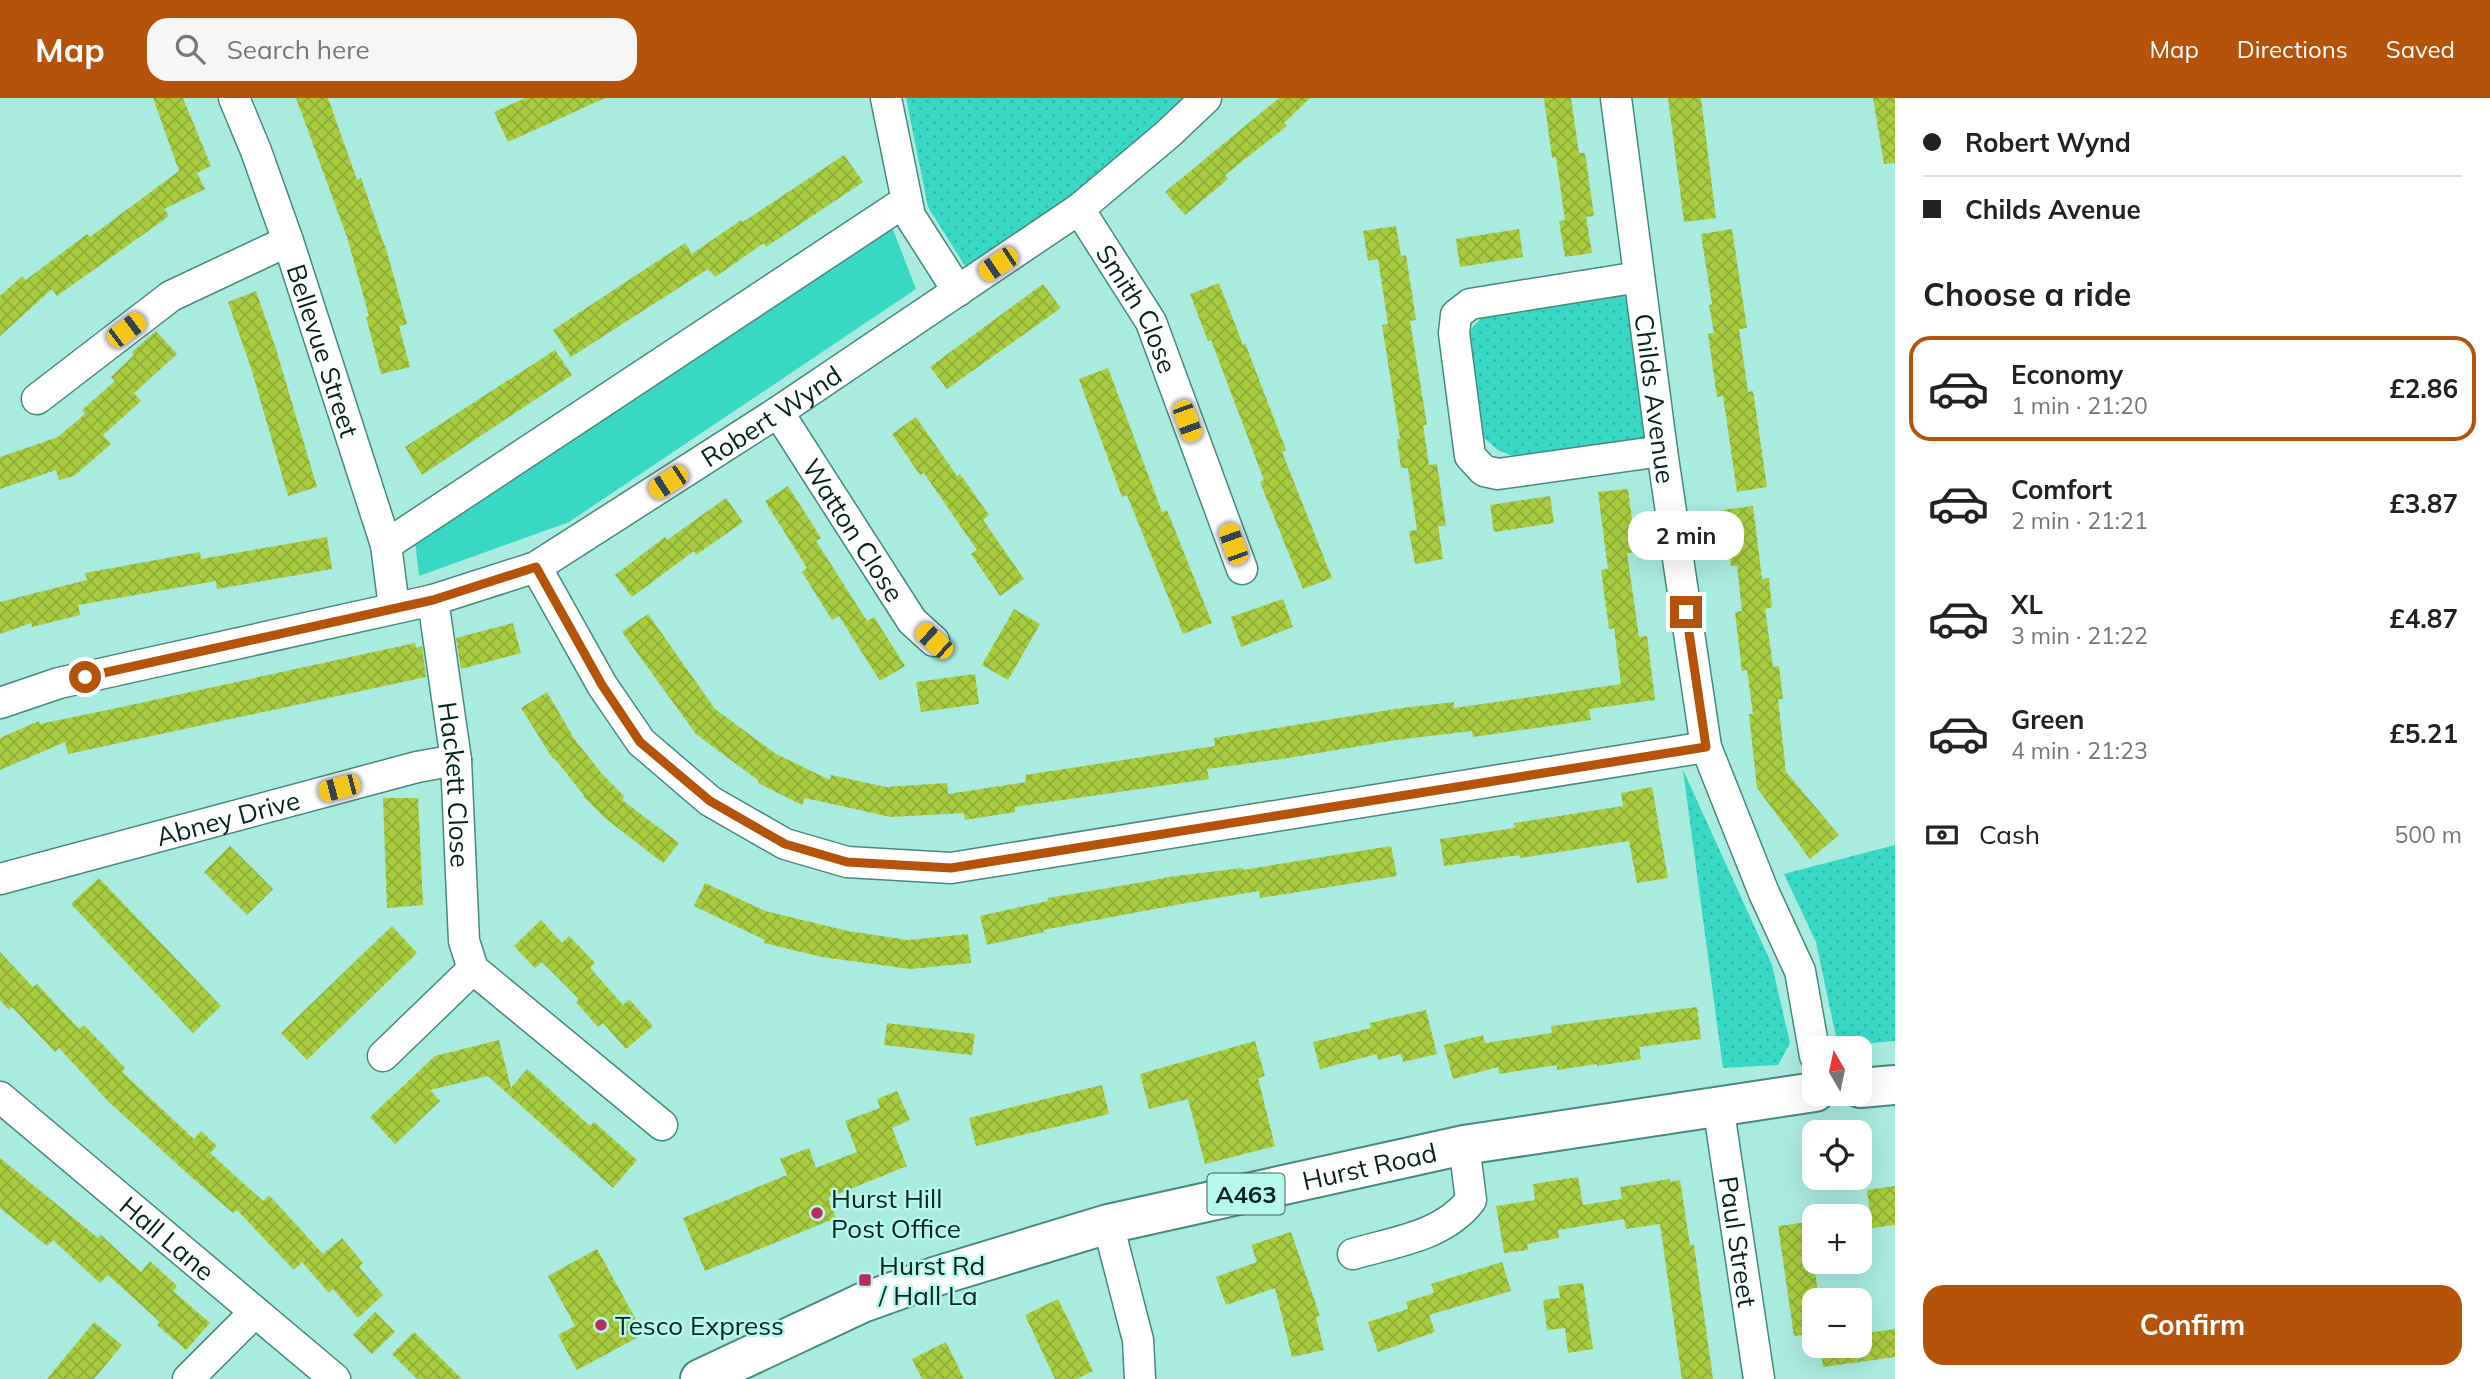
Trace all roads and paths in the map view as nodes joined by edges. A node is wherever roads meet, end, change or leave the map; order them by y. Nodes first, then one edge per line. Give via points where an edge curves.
1 (234, 98) edge
2 (886, 98) edge
3 (1206, 98) edge
4 (1616, 98) edge
5 (906, 201) junction
6 (1079, 209) junction
7 (288, 241) junction
8 (1639, 277) junction
9 (958, 291) junction
10 (37, 398) dead end
11 (778, 412) junction
12 (1662, 452) junction
13 (386, 545) junction
14 (536, 567) junction
15 (1242, 569) dead end
16 (433, 600) junction
17 (394, 607) junction
18 (934, 641) dead end
19 (0, 703) edge
20 (1706, 747) junction
21 (456, 760) junction
22 (0, 879) edge
23 (473, 969) junction
24 (1811, 1036) edge
25 (383, 1056) dead end
26 (1895, 1085) edge
27 (1872, 1087) edge
28 (1802, 1094) edge
29 (0, 1097) edge
30 (1718, 1105) junction
31 (662, 1125) dead end
32 (1464, 1145) junction
33 (1108, 1224) junction
34 (1353, 1254) dead end
35 (255, 1312) junction
36 (188, 1379) edge
37 (335, 1379) edge
38 (700, 1379) edge
39 (1140, 1379) edge
40 (1759, 1379) edge

1 - 7 street, Bellevue Street
2 - 5 street
3 - 6 street, Robert Wynd
4 - 8 street, Childs Avenue
5 - 9 street via 909,216
5 - 13 street
6 - 9 street, Robert Wynd
6 - 15 street, Smith Close via 1151,322
7 - 10 street via 171,296
7 - 13 street, Bellevue Street
8 - 12 street, Childs Avenue
8 - 12 street via 1470,304 1456,315 1454,332 1470,456 1484,471 1497,474
9 - 11 street, Robert Wynd
11 - 14 street, Robert Wynd
11 - 18 street, Watton Close via 912,621
12 - 20 street, Childs Avenue
13 - 17 street, Bellevue Street
14 - 16 street, Robert Wynd
14 - 20 street via 602,685 640,742 710,801 785,844 847,862 951,868
16 - 17 street, Robert Wynd
16 - 21 street, Hackett Close
17 - 19 street, Robert Wynd via 59,683
20 - 24 street, Childs Avenue via 1800,971
21 - 22 street, Abney Drive
21 - 23 street, Hackett Close via 464,941
23 - 25 street
23 - 31 street
26 - 27 main road
28 - 30 main road, Hurst Road / A463
29 - 35 street, Hall Lane
30 - 32 main road, Hurst Road / A463
30 - 40 street, Paul Street
32 - 33 main road, Hurst Road / A463
32 - 34 street via 1471,1200 1460,1214 1438,1228
33 - 38 main road, Hurst Road / A463 via 862,1303
33 - 39 street via 1138,1340
35 - 36 street
35 - 37 street, Hall Lane

